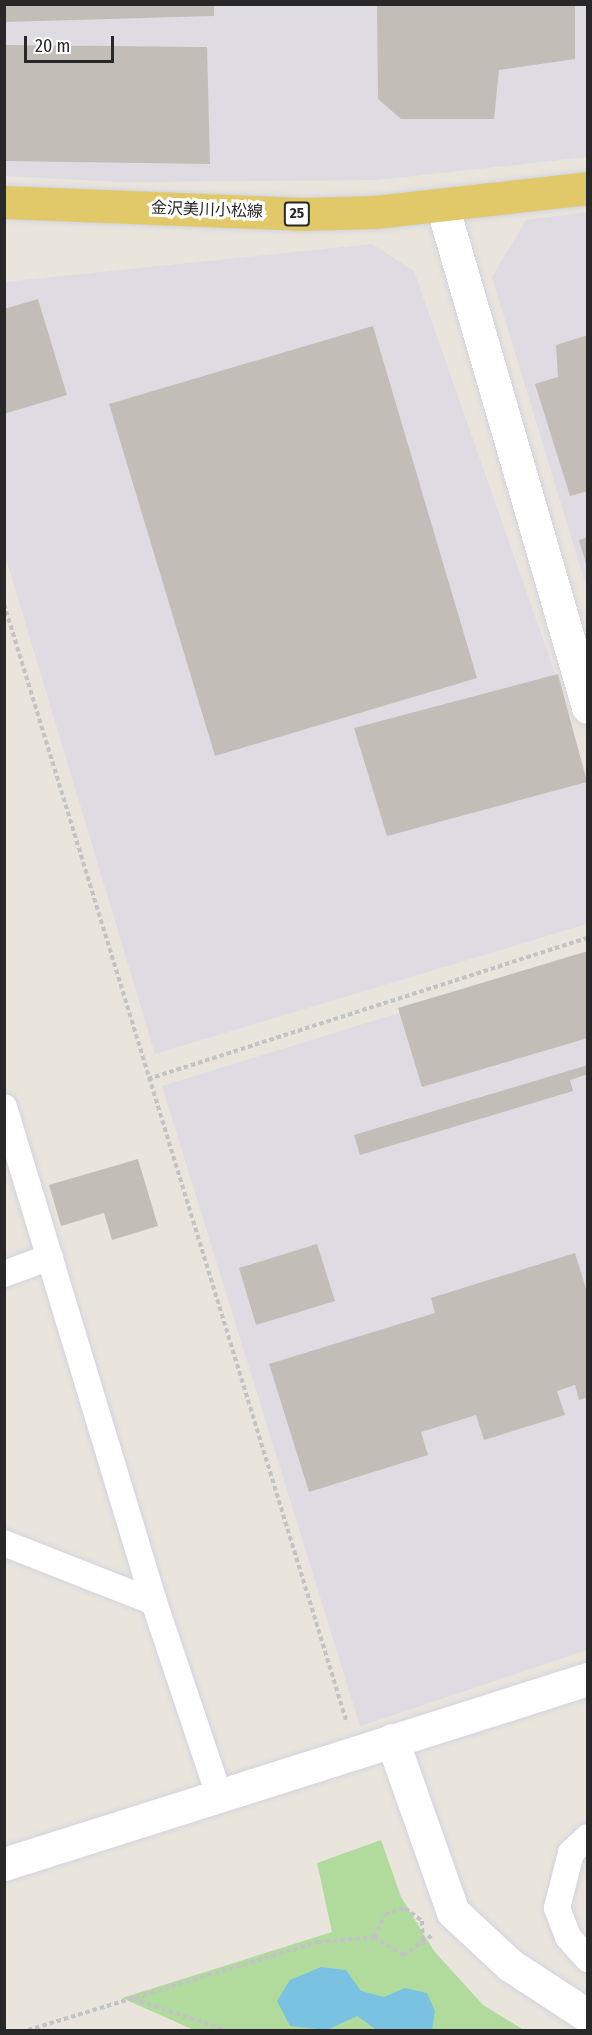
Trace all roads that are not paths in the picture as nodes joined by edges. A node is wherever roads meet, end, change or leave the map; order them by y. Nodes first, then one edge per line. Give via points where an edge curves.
1 (588, 188) edge
2 (4, 202) edge
3 (442, 205) junction
4 (588, 708) edge
5 (4, 1107) edge
6 (50, 1257) junction
7 (4, 1274) edge
8 (4, 1543) edge
9 (153, 1602) junction
10 (588, 1679) edge
11 (392, 1740) junction
12 (220, 1798) junction
13 (588, 1837) edge
14 (4, 1864) edge
15 (588, 1959) edge
16 (588, 2016) edge

1 - 3 main road, 金沢美川小松線 / 25
2 - 3 main road, 金沢美川小松線 / 25 via 299,214
3 - 4 street
5 - 6 street
6 - 7 street
6 - 9 street
8 - 9 street
9 - 12 street
10 - 11 street
11 - 12 street
11 - 16 street via 453,1912 510,1965
12 - 14 street
13 - 15 street via 571,1853 557,1908 568,1937

